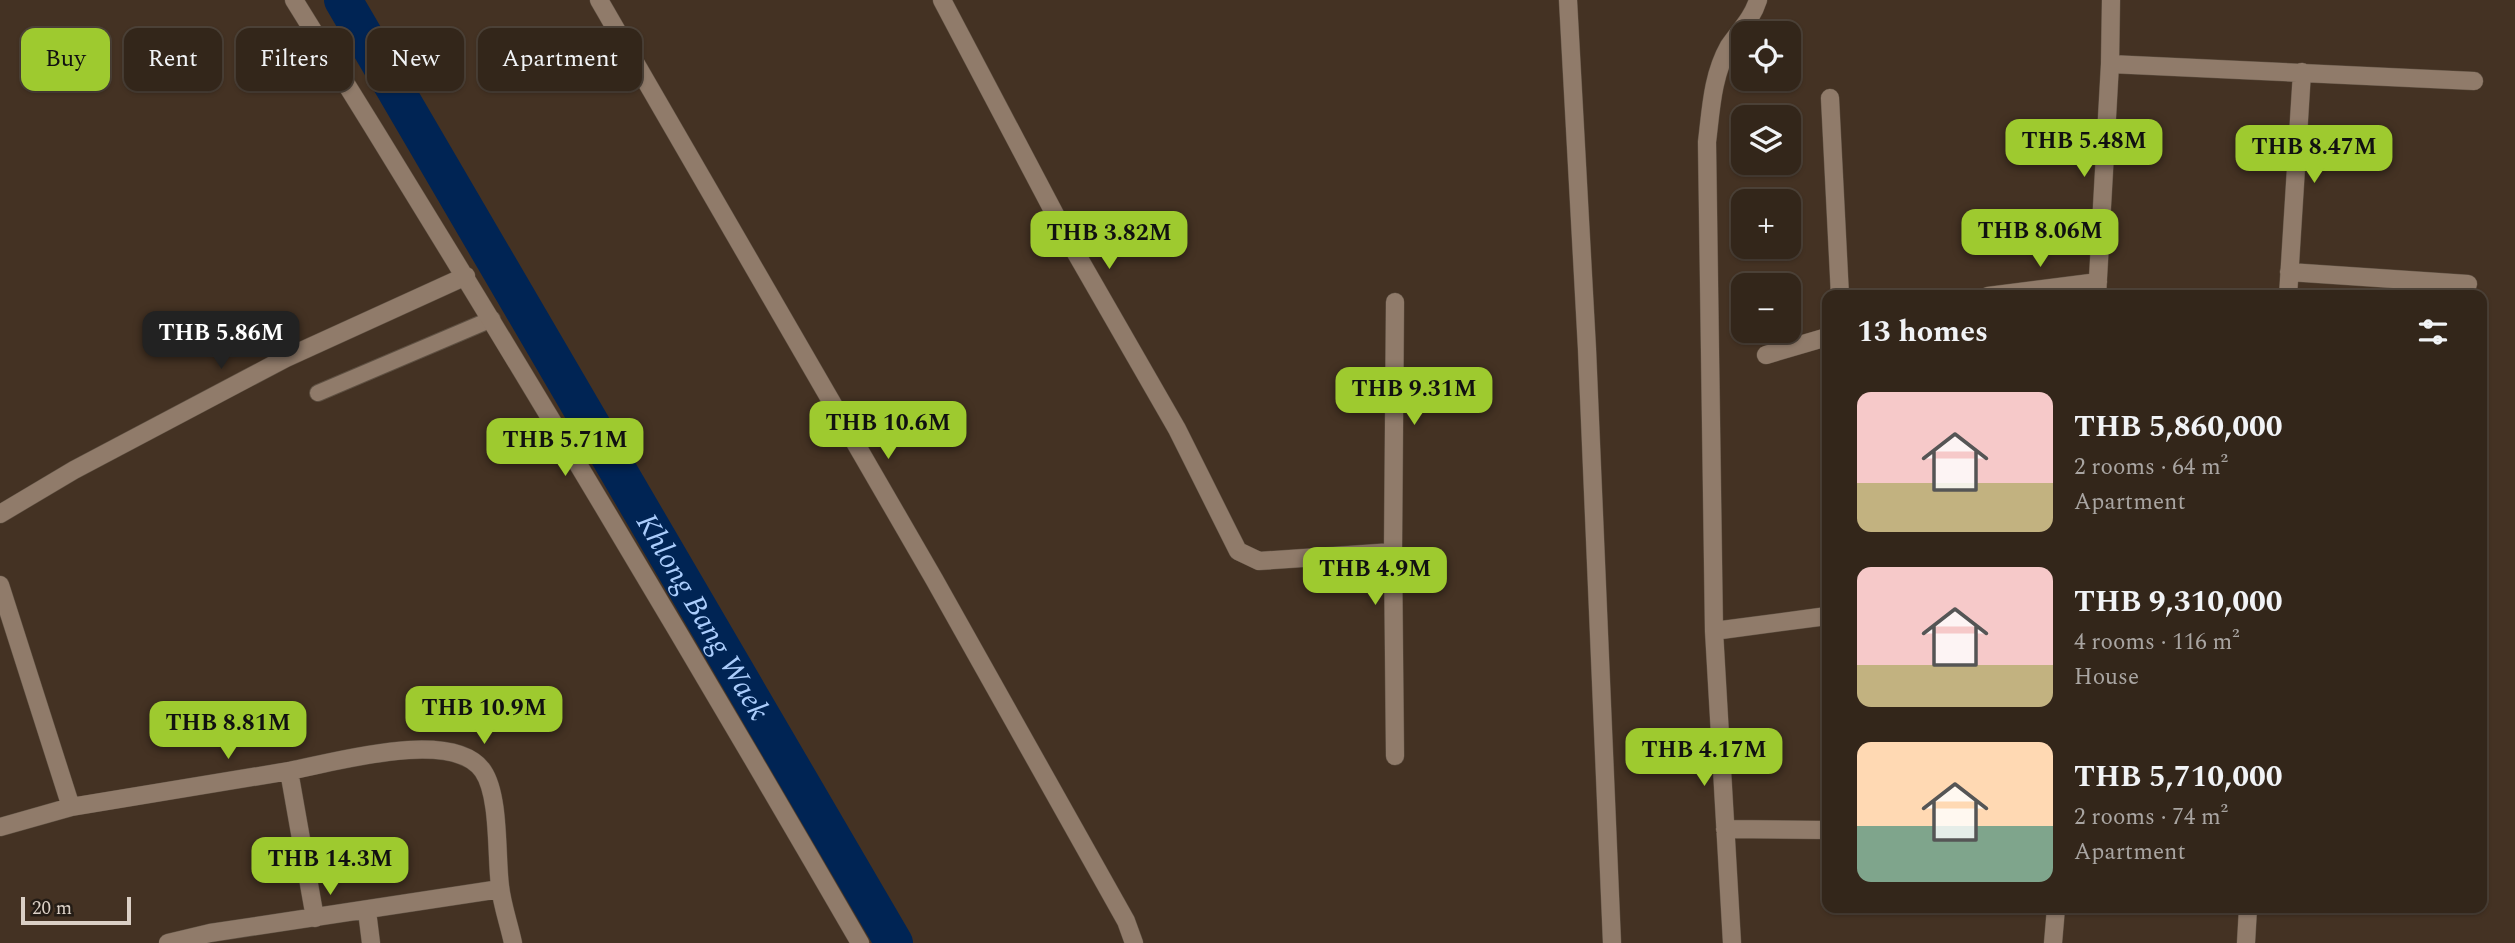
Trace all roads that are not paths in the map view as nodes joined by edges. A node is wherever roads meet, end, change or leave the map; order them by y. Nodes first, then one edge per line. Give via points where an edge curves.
1 (293, 0) edge
2 (599, 0) edge
3 (942, 0) edge
4 (1568, 0) edge
5 (1758, 0) edge
6 (2111, 0) edge
7 (2110, 64) junction
8 (2302, 72) junction
9 (2474, 80) dead end
10 (1830, 98) dead end
11 (2289, 272) junction
12 (466, 276) junction
13 (2468, 284) dead end
14 (2097, 289) edge
15 (1840, 290) edge
16 (2288, 290) edge
17 (1395, 302) dead end
18 (492, 319) junction
19 (1822, 338) edge
20 (1766, 355) dead end
21 (318, 393) dead end
22 (0, 514) edge
23 (1393, 552) junction
24 (0, 585) edge
25 (1822, 617) edge
26 (1714, 631) junction
27 (1395, 756) dead end
28 (289, 771) junction
29 (71, 807) junction
30 (0, 827) edge
31 (1725, 830) junction
32 (1822, 830) edge
33 (500, 889) junction
34 (367, 911) junction
35 (2056, 913) edge
36 (2248, 913) edge
37 (315, 918) junction
38 (168, 943) edge
39 (371, 943) edge
40 (513, 943) edge
41 (860, 943) edge
42 (1134, 943) edge
43 (1612, 943) edge
44 (1732, 943) edge
45 (2053, 943) edge
46 (2246, 943) edge

1 - 12 street
2 - 42 street via 934,579 1126,921
3 - 23 street via 1069,241 1177,429 1238,551 1259,561
4 - 43 street
5 - 26 street via 1753,17 1729,47 1714,82 1707,142
6 - 7 street
7 - 8 street
7 - 14 street
8 - 9 street
8 - 11 street
10 - 15 street
11 - 13 street
11 - 16 street
12 - 18 street
12 - 22 street via 286,358
17 - 23 street
18 - 21 lane
18 - 41 street
19 - 20 street
23 - 27 street
24 - 29 street
25 - 26 street
26 - 31 street
28 - 29 street
28 - 33 street via 407,749 461,753 482,770 491,792
28 - 37 street
29 - 30 street
31 - 32 street
31 - 44 street
33 - 34 street
33 - 40 street
34 - 37 street
34 - 39 street
35 - 45 street
36 - 46 street
37 - 38 street

